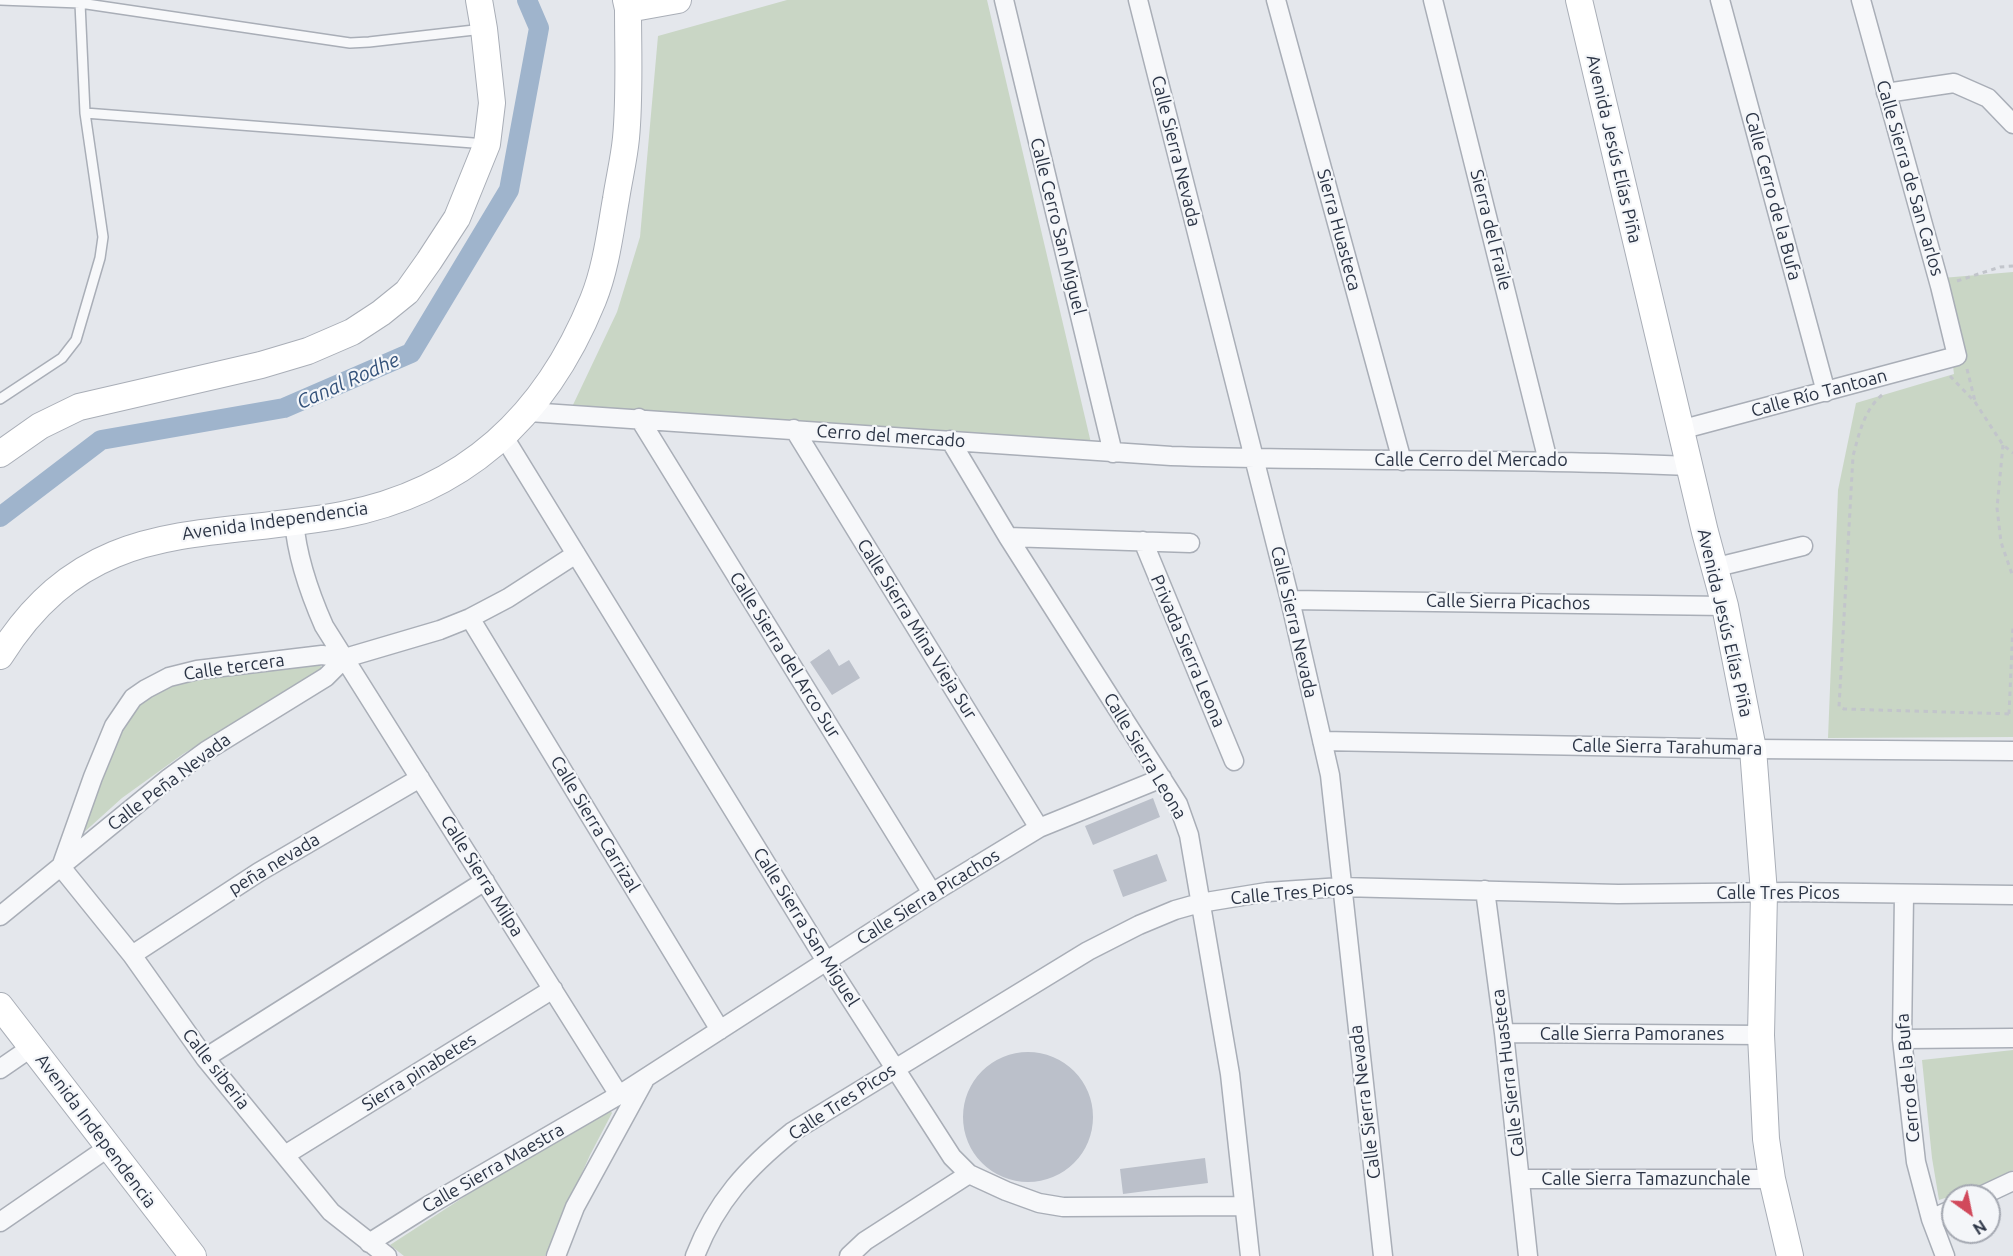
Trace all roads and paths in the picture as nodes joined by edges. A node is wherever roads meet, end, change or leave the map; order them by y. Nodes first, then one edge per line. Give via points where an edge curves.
1 (0, 0) edge
2 (479, 0) edge
3 (678, 0) edge
4 (1004, 0) edge
5 (1138, 0) edge
6 (1276, 0) edge
7 (1433, 0) edge
8 (1579, 0) edge
9 (1720, 0) edge
10 (1861, 0) edge
11 (80, 3) junction
12 (627, 4) edge
13 (484, 29) junction
14 (1886, 93) junction
15 (85, 113) junction
16 (2013, 124) edge
17 (487, 144) junction
18 (2013, 266) edge
19 (1940, 285) junction
20 (1957, 356) junction
21 (1944, 374) dead end
22 (1826, 392) junction
23 (1883, 394) dead end
24 (0, 399) edge
25 (1975, 402) junction
26 (529, 412) junction
27 (639, 418) junction
28 (794, 429) junction
29 (1680, 430) junction
30 (504, 436) junction
31 (950, 440) junction
32 (2003, 445) junction
33 (1113, 453) junction
34 (2013, 453) edge
35 (0, 454) edge
36 (1253, 459) junction
37 (1402, 461) junction
38 (1548, 461) junction
39 (1689, 466) junction
40 (294, 521) junction
41 (1008, 537) junction
42 (1143, 541) junction
43 (1190, 543) dead end
44 (1803, 546) dead end
45 (576, 554) junction
46 (1713, 568) junction
47 (2013, 577) edge
48 (1290, 600) junction
49 (1725, 606) junction
50 (470, 618) junction
51 (2013, 625) edge
52 (0, 656) edge
53 (345, 658) junction
54 (2011, 714) edge
55 (1322, 741) junction
56 (1753, 749) junction
57 (2013, 751) edge
58 (1234, 761) dead end
59 (420, 777) junction
60 (1162, 778) junction
61 (1039, 828) junction
62 (61, 867) junction
63 (485, 881) junction
64 (1341, 887) junction
65 (1485, 890) junction
66 (932, 893) junction
67 (1764, 893) junction
68 (1904, 895) junction
69 (2013, 895) edge
70 (1200, 903) junction
71 (0, 916) edge
72 (132, 955) junction
73 (826, 961) junction
74 (553, 989) junction
75 (0, 1006) edge
76 (720, 1030) junction
77 (1504, 1033) junction
78 (1761, 1035) junction
79 (2013, 1038) edge
80 (1902, 1039) junction
81 (32, 1047) junction
82 (205, 1058) junction
83 (895, 1068) junction
84 (0, 1069) edge
85 (646, 1077) junction
86 (619, 1095) junction
87 (109, 1147) junction
88 (285, 1155) junction
89 (969, 1174) junction
90 (1520, 1179) junction
91 (1772, 1179) junction
92 (1243, 1206) junction
93 (1941, 1215) edge
94 (1931, 1220) junction
95 (0, 1222) edge
96 (369, 1243) junction
97 (185, 1254) edge
98 (387, 1256) edge
99 (556, 1256) edge
100 (695, 1256) edge
101 (849, 1256) edge
102 (1250, 1256) edge
103 (1383, 1256) edge
104 (1528, 1256) edge
105 (1790, 1256) edge
106 (1945, 1256) edge

1 - 11 lane
2 - 13 street
3 - 12 street
4 - 33 street, Calle Cerro San Miguel
5 - 36 street, Calle Sierra Nevada
6 - 37 street, Sierra Huasteca
7 - 38 street, Sierra del Fraile
8 - 29 street, Avenida Jesús Elías Piña
9 - 22 street, Calle Cerro de la Bufa
10 - 14 street, Calle Sierra de San Carlos
11 - 13 lane via 350,43
11 - 15 lane
12 - 26 street, Avenida Independencia via 626,138 605,263 572,345
13 - 17 street via 492,103
14 - 16 street via 1954,83 1988,98
14 - 19 street, Calle Sierra de San Carlos
15 - 17 lane
15 - 24 lane via 102,237 100,258 76,340 62,358
17 - 35 street via 457,218 407,292 352,332 261,365 79,407 40,426
18 - 19 path
19 - 20 street, Calle Sierra de San Carlos
20 - 22 street, Calle Río Tantoan
20 - 25 path via 1964,360
21 - 25 path
22 - 29 street, Calle Río Tantoan
23 - 54 path via 1864,418 1853,456 1839,707
25 - 32 path
26 - 27 street, Cerro del mercado
26 - 30 street, Avenida Independencia
27 - 28 street, Cerro del mercado
27 - 66 street, Calle Sierra del Arco Sur
28 - 31 street, Cerro del mercado
28 - 61 street, Calle Sierra Mina Vieja Sur
29 - 39 street, Avenida Jesús Elías Piña
30 - 40 street, Avenida Independencia via 460,471 411,495 341,515
30 - 45 street, Calle Sierra San Miguel
31 - 33 street, Cerro del mercado
31 - 41 street, Calle Sierra Leona
32 - 34 path
32 - 47 path via 1997,508 2001,542
33 - 36 street, Cerro del mercado
36 - 37 street, Calle Cerro del Mercado
36 - 48 street, Calle Sierra Nevada
37 - 38 street, Calle Cerro del Mercado
38 - 39 street, Calle Cerro del Mercado
39 - 46 street, Avenida Jesús Elías Piña
40 - 52 street, Avenida Independencia via 161,538 117,552 76,575 41,602
40 - 53 street, Calle Sierra Milpa via 308,589 324,626
41 - 42 street
41 - 60 street, Calle Sierra Leona
42 - 43 street
42 - 58 street, Privada Sierra Leona
44 - 46 street
45 - 50 street
45 - 73 street, Calle Sierra San Miguel
46 - 49 street, Avenida Jesús Elías Piña
48 - 49 street, Calle Sierra Picachos
48 - 55 street, Calle Sierra Nevada
49 - 56 street, Avenida Jesús Elías Piña
50 - 53 street
50 - 76 street, Calle Sierra Carrizal
51 - 54 path
53 - 59 street, Calle Sierra Milpa
53 - 62 street, Calle Peña Nevada via 326,677 169,778
53 - 62 street, Calle tercera via 322,656 197,670 169,677 133,698 114,726
55 - 56 street, Calle Sierra Tarahumara
55 - 64 street, Calle Sierra Nevada via 1330,775
56 - 57 street, Calle Sierra Tarahumara
56 - 67 street, Avenida Jesús Elías Piña
59 - 63 street, Calle Sierra Milpa
59 - 72 street, peña nevada via 259,872
60 - 61 street, Calle Sierra Picachos
60 - 70 street, Calle Sierra Leona via 1190,835
61 - 66 street, Calle Sierra Picachos
62 - 71 street, Calle Peña Nevada
62 - 72 street, Calle siberia
63 - 74 street, Calle Sierra Milpa
63 - 82 street
64 - 65 street, Calle Tres Picos
64 - 70 street, Calle Tres Picos via 1267,892
64 - 103 street, Calle Sierra Nevada
65 - 67 street, Calle Tres Picos
65 - 77 street, Calle Sierra Huasteca
66 - 73 street, Calle Sierra Picachos
67 - 68 street, Calle Tres Picos
67 - 78 street, Avenida Jesús Elías Piña
68 - 69 street, Calle Tres Picos
68 - 80 street, Cerro de la Bufa
70 - 83 street, Calle Tres Picos via 1139,925 1088,951
70 - 92 street, Calle Sierra Leona via 1230,1074
72 - 82 street, Calle siberia
73 - 76 street, Calle Sierra Picachos
73 - 83 street, Calle Sierra San Miguel
74 - 86 street, Calle Sierra Milpa
74 - 88 street, Sierra pinabetes
75 - 81 street, Avenida Independencia
76 - 85 street, Calle Sierra Picachos
77 - 78 street, Calle Sierra Pamoranes
77 - 90 street, Calle Sierra Huasteca
78 - 91 street, Avenida Jesús Elías Piña
79 - 80 street
80 - 94 street, Cerro de la Bufa via 1916,1162
81 - 84 street
81 - 87 street, Avenida Independencia
82 - 88 street, Calle siberia
83 - 89 street, Calle Sierra San Miguel via 936,1135
83 - 100 street, Calle Tres Picos via 792,1132 761,1157 725,1198
85 - 86 street, Calle Sierra Picachos
85 - 99 street, Calle Sierra Picachos via 575,1207
86 - 96 street, Calle Sierra Maestra
87 - 95 street
87 - 97 street, Avenida Independencia
88 - 96 street, Calle siberia via 331,1212
89 - 92 street, Calle Sierra San Miguel via 1039,1203 1063,1207
89 - 101 street via 865,1241
90 - 91 street, Calle Sierra Tamazunchale
90 - 104 street, Calle Sierra Huasteca
91 - 105 street, Avenida Jesús Elías Piña
92 - 102 street, Calle Sierra Leona
93 - 94 street
94 - 106 street, Cerro de la Bufa
96 - 98 street, Calle siberia

